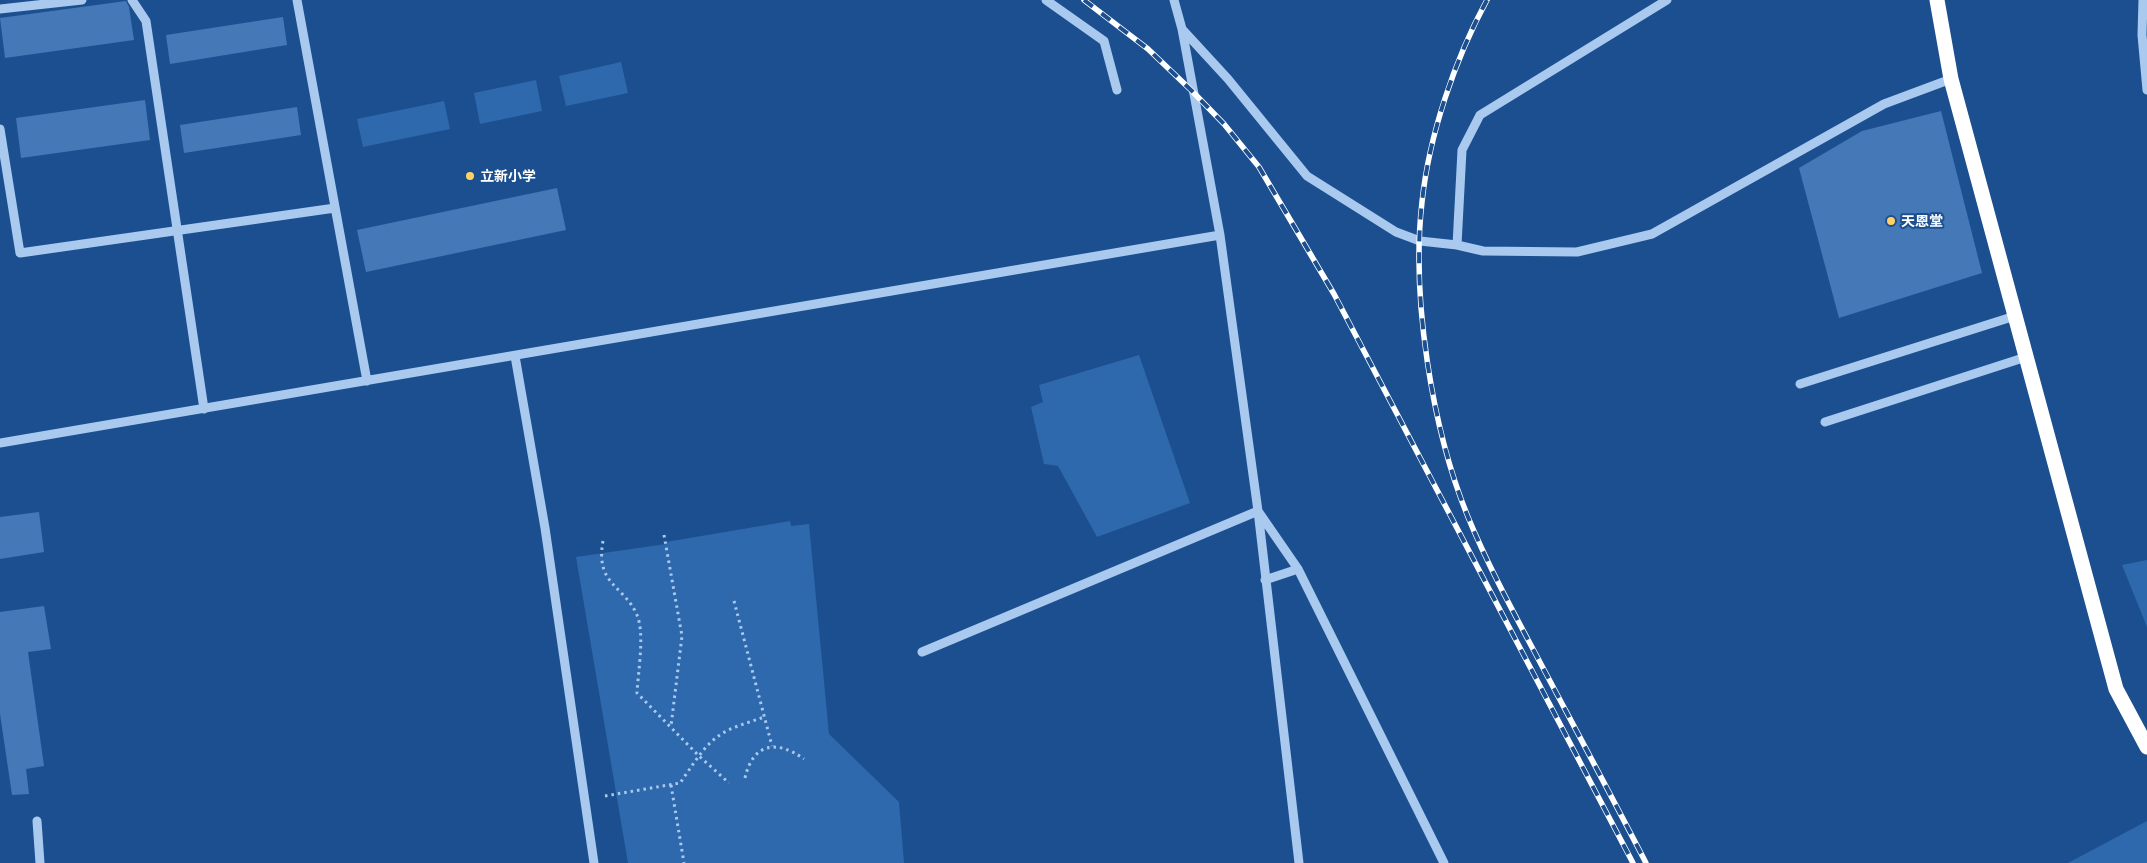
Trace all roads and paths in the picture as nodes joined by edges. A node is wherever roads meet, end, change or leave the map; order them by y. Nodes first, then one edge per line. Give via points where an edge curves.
1 (82, 0) edge
2 (132, 0) edge
3 (297, 0) edge
4 (1046, 0) edge
5 (1174, 0) edge
6 (1667, 0) edge
7 (1937, 0) edge
8 (2143, 0) edge
9 (0, 9) edge
10 (1182, 29) junction
11 (1951, 79) junction
12 (1117, 90) dead end
13 (2147, 90) edge
14 (0, 129) edge
15 (335, 208) junction
16 (177, 230) junction
17 (1220, 235) junction
18 (1457, 245) junction
19 (2015, 316) junction
20 (515, 356) junction
21 (2026, 357) junction
22 (367, 381) junction
23 (1800, 384) dead end
24 (204, 409) junction
25 (1825, 422) dead end
26 (0, 443) edge
27 (1258, 511) junction
28 (664, 534) dead end
29 (603, 541) dead end
30 (1298, 569) junction
31 (1265, 580) junction
32 (734, 601) dead end
33 (922, 652) dead end
34 (764, 717) junction
35 (671, 727) junction
36 (772, 746) junction
37 (2147, 747) edge
38 (699, 756) junction
39 (804, 759) dead end
40 (745, 778) dead end
41 (729, 783) dead end
42 (671, 785) junction
43 (605, 796) dead end
44 (36, 821) dead end
45 (40, 863) edge
46 (594, 863) edge
47 (684, 863) edge
48 (1299, 863) edge
49 (1444, 863) edge

1 - 9 street
2 - 16 street via 146,21
3 - 15 street
4 - 12 street via 1104,41
5 - 10 street
6 - 18 street via 1480,115 1462,150
7 - 11 highway
8 - 13 street via 2142,34
10 - 17 street
10 - 18 street via 1228,78 1307,176 1396,232 1420,240
11 - 18 street via 1884,104 1652,234 1577,252 1483,251
11 - 19 highway
14 - 16 street via 20,253
15 - 16 street
15 - 22 street
16 - 24 street
17 - 20 street
17 - 27 street
19 - 21 highway
19 - 23 street
20 - 22 street
20 - 46 street via 545,528
21 - 25 street
21 - 37 highway via 2116,689
22 - 24 street
24 - 26 street
27 - 30 street
27 - 31 street
27 - 33 street
28 - 35 path via 682,636
29 - 35 path via 603,568 608,581 638,617 637,693
30 - 31 street
30 - 49 street
31 - 48 street
32 - 34 path
34 - 36 path
34 - 38 path via 716,738
35 - 38 path
36 - 39 path via 786,748
36 - 40 path via 752,758
38 - 41 path
38 - 42 path via 680,783
42 - 43 path
42 - 47 path
44 - 45 street

